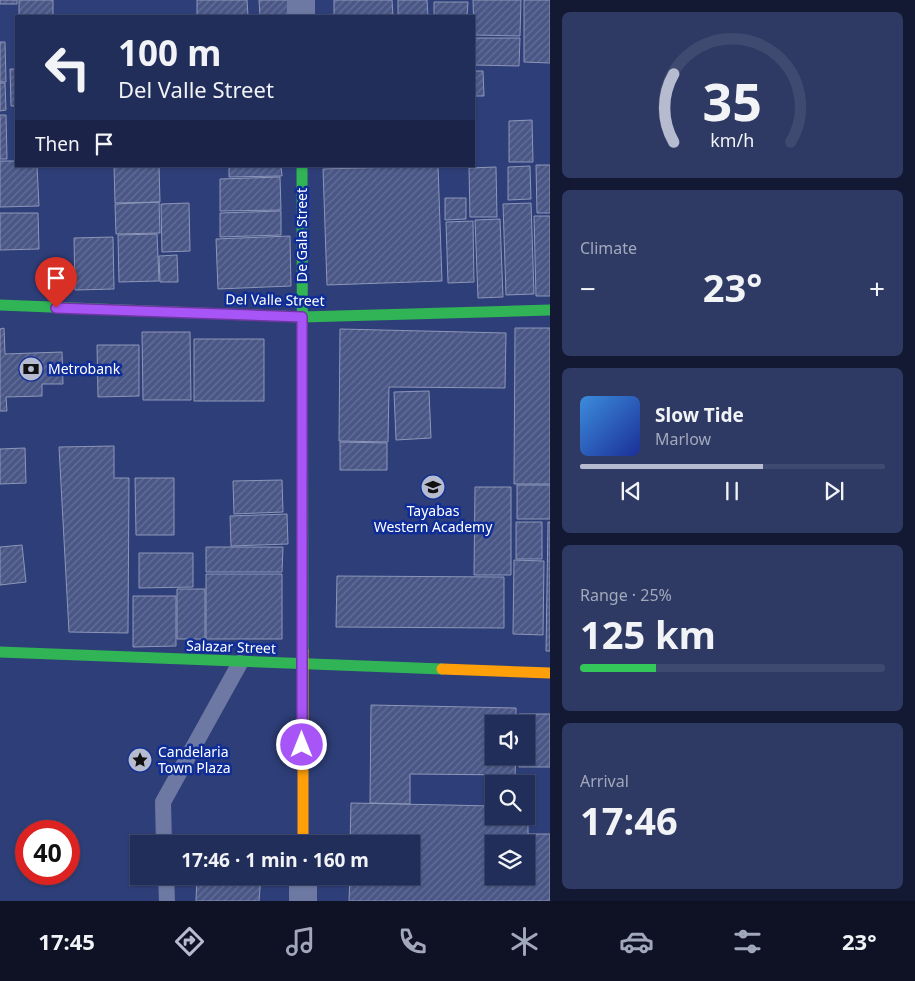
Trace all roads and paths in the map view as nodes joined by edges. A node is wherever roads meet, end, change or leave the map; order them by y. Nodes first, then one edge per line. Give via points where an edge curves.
1 (302, 0) edge
2 (302, 15) edge
3 (302, 167) edge
4 (0, 305) edge
5 (550, 310) edge
6 (302, 317) junction
7 (0, 652) edge
8 (240, 663) junction
9 (302, 665) junction
10 (550, 673) edge
11 (164, 835) edge
12 (302, 835) edge
13 (166, 885) edge
14 (302, 885) edge
15 (166, 901) edge
16 (302, 901) edge

1 - 2 street
3 - 6 street, De Gala Street
4 - 6 street, Del Valle Street
5 - 6 street, Del Valle Street
6 - 9 street, De Gala Street
7 - 8 street, Salazar Street
8 - 9 street, Salazar Street
8 - 11 lane via 163,802
9 - 10 street, Salazar Street
9 - 12 street, De Gala Street
13 - 15 lane
14 - 16 street

